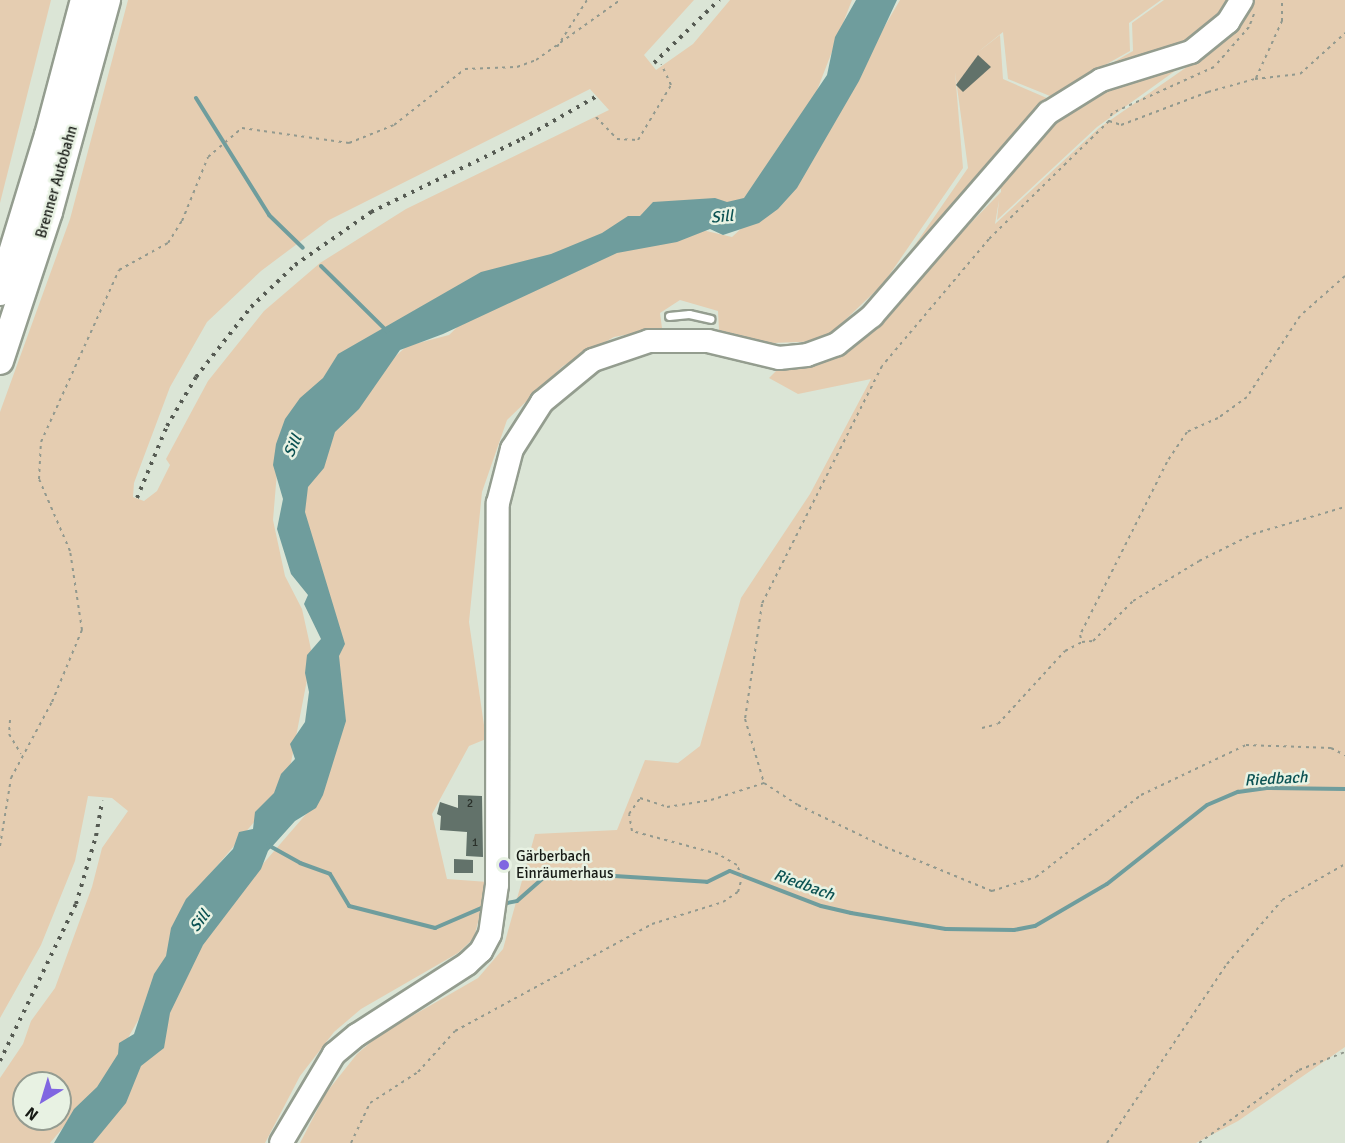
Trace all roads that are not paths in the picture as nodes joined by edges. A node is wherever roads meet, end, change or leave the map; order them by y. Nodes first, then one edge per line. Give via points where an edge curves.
1 (84, 0) edge
2 (106, 0) edge
3 (1242, 0) edge
4 (0, 292) edge
5 (669, 316) dead end
6 (710, 319) dead end
7 (678, 328) junction
8 (0, 361) edge
9 (281, 1143) edge

1 - 4 highway, Brenner Autobahn
2 - 8 highway, Brenner Autobahn via 49,212
3 - 7 main road via 1228,22 1191,52 1101,80 1048,113 872,316 837,344 807,355 779,358 708,341
5 - 7 lane
6 - 7 lane via 689,314
7 - 9 main road via 611,352 575,372 534,412 507,462 500,492 497,538 497,885 487,943 467,964 334,1054

